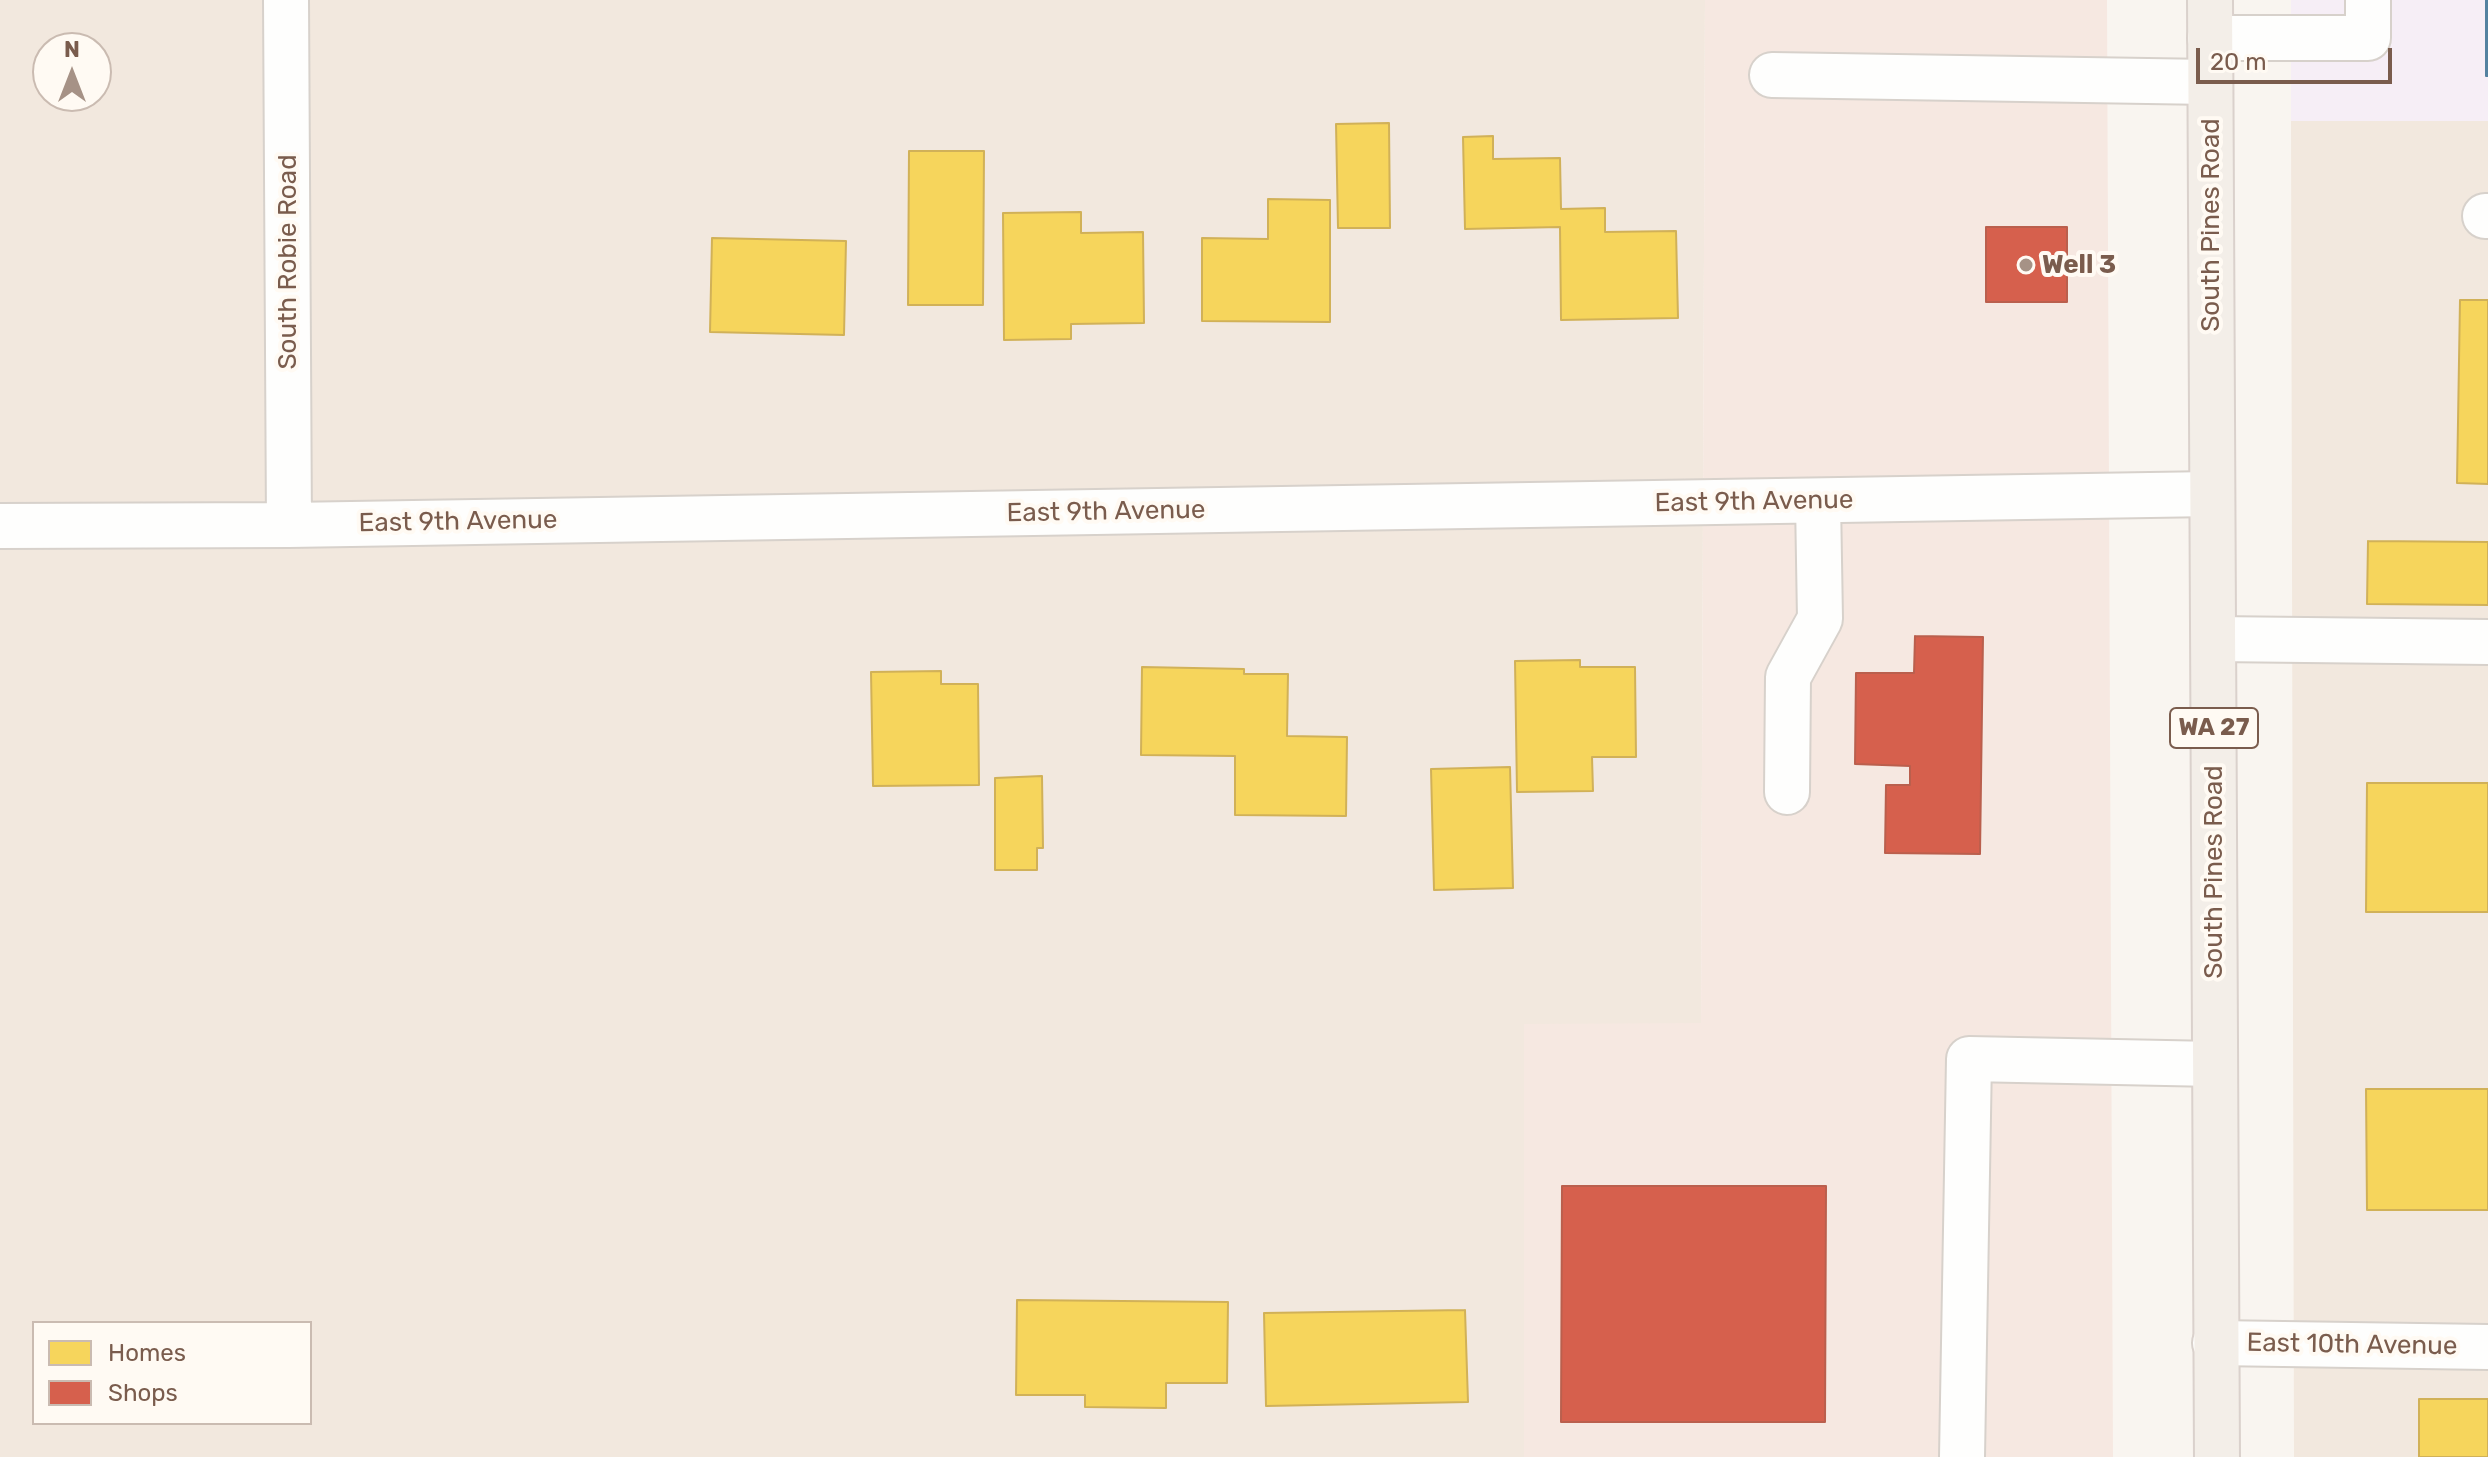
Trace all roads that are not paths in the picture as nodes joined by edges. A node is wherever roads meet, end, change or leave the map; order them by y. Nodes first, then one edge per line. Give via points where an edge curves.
1 (286, 0) edge
2 (2368, 0) edge
3 (2210, 19) edge
4 (1772, 75) dead end
5 (2210, 82) junction
6 (2212, 494) junction
7 (1818, 501) junction
8 (289, 525) junction
9 (0, 526) edge
10 (2214, 639) junction
11 (2488, 642) edge
12 (1787, 792) dead end
13 (2215, 1064) junction
14 (2215, 1343) junction
15 (2488, 1347) edge
16 (1962, 1457) edge
17 (2217, 1457) edge

1 - 8 street, South Robie Road
2 - 3 street via 2368,38
3 - 5 main road, South Pines Road / WA 27
4 - 5 street
5 - 6 main road, South Pines Road / WA 27
6 - 7 street, East 9th Avenue
6 - 10 main road, South Pines Road / WA 27
7 - 8 street, East 9th Avenue
7 - 12 street via 1820,619 1788,677
8 - 9 street, East 9th Avenue
10 - 11 street
10 - 13 main road, South Pines Road / WA 27
13 - 14 main road, South Pines Road / WA 27
13 - 16 street via 1969,1059
14 - 15 street, East 10th Avenue
14 - 17 main road, South Pines Road / WA 27

